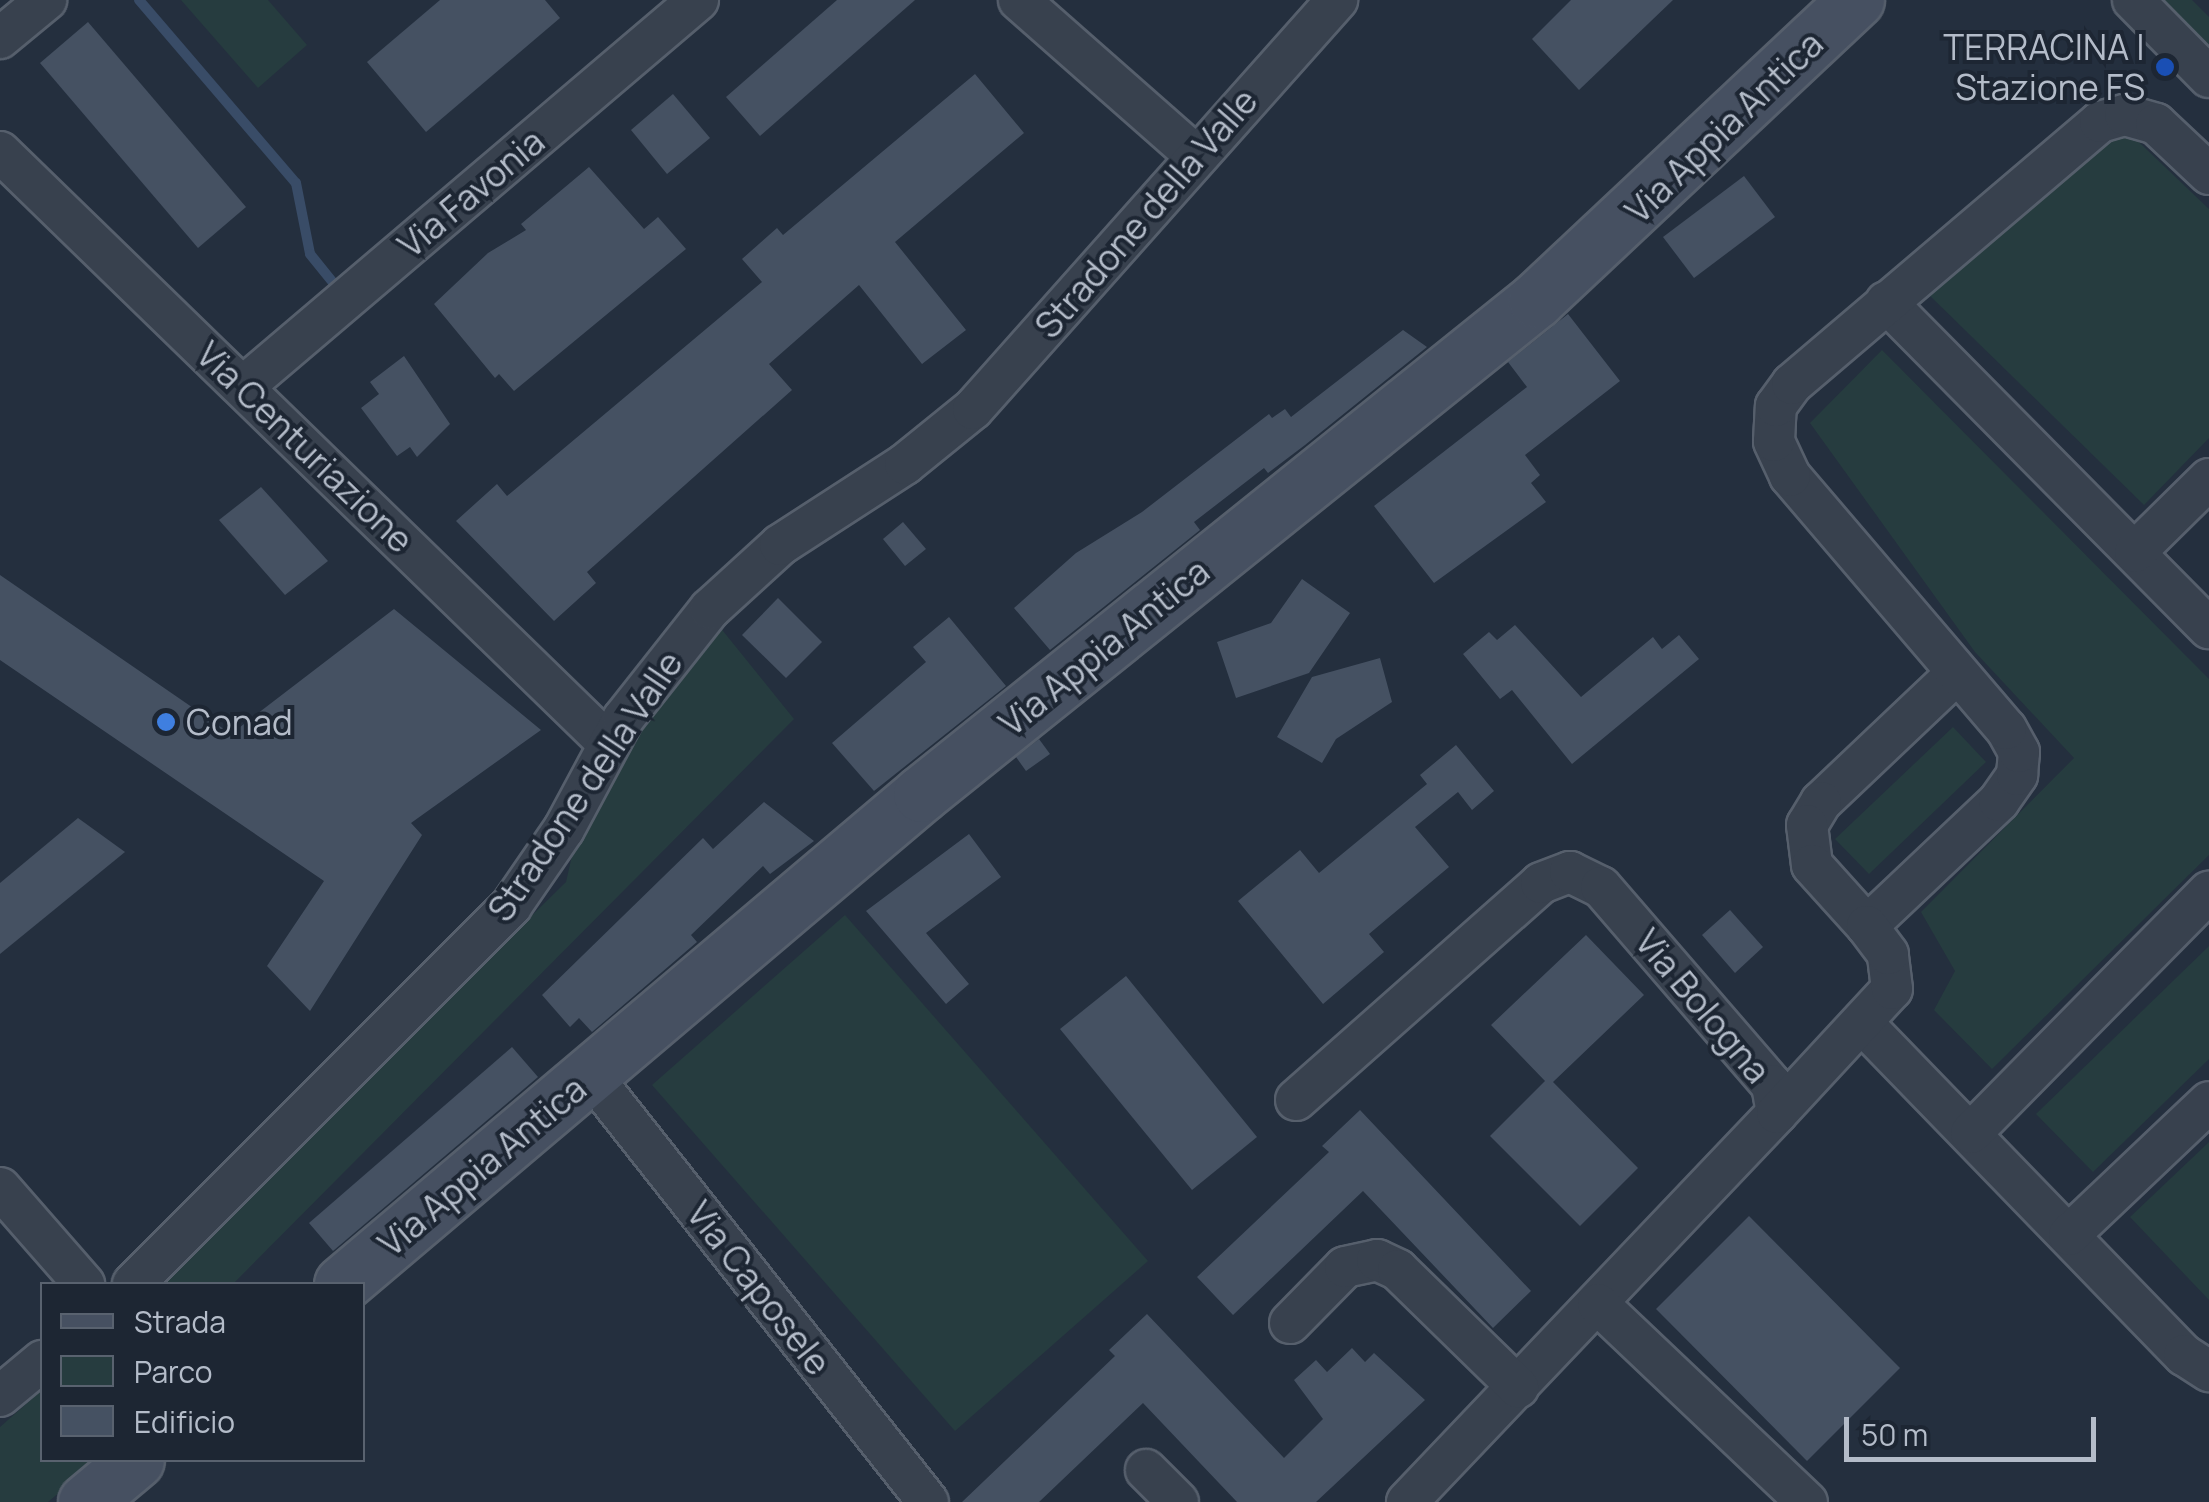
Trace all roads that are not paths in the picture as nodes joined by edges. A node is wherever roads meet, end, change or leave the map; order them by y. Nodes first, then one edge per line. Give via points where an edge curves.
1 (46, 0) edge
2 (698, 0) edge
3 (1020, 0) edge
4 (1336, 0) edge
5 (1856, 0) edge
6 (2134, 0) edge
7 (0, 38) edge
8 (2209, 78) edge
9 (0, 152) edge
10 (1196, 156) junction
11 (2209, 174) edge
12 (1886, 302) junction
13 (244, 386) junction
14 (2209, 480) edge
15 (2135, 552) junction
16 (2209, 628) edge
17 (1954, 674) junction
18 (609, 744) junction
19 (2209, 892) edge
20 (1867, 926) junction
21 (1864, 1025) junction
22 (590, 1074) junction
23 (1296, 1100) dead end
24 (2209, 1102) edge
25 (1777, 1113) junction
26 (1971, 1133) junction
27 (0, 1188) edge
28 (2069, 1235) junction
29 (82, 1282) edge
30 (135, 1282) edge
31 (344, 1282) edge
32 (1598, 1304) junction
33 (1290, 1323) dead end
34 (40, 1363) edge
35 (2209, 1372) edge
36 (1518, 1387) junction
37 (0, 1396) edge
38 (134, 1462) edge
39 (1146, 1470) dead end
40 (86, 1502) edge
41 (928, 1502) edge
42 (1178, 1502) edge
43 (1406, 1502) edge
44 (1806, 1502) edge

1 - 7 street
2 - 13 street, Via Favonia
3 - 10 street
4 - 10 street, Stradone della Valle
5 - 22 street, Via Appia Antica via 1536,300 921,794
6 - 8 street
9 - 13 street, Via Centuriazione
10 - 18 street, Stradone della Valle via 972,409 905,464 780,545 728,591 655,674
11 - 12 street via 2156,124 2126,114 2100,122
12 - 15 street
12 - 17 street via 1782,396 1774,441 1790,476
13 - 18 street, Via Centuriazione
14 - 15 street
15 - 16 street
17 - 20 street via 1821,802 1807,825 1812,865
17 - 20 street via 2014,740 2016,776 1999,801
18 - 30 street, Stradone della Valle via 564,829 512,906
19 - 26 street
20 - 21 street via 1888,954 1895,980
21 - 25 street
21 - 26 street
22 - 31 street, Via Appia Antica
22 - 41 street, Via Caposele
23 - 25 street, Via Bologna via 1540,883 1570,872 1601,887 1756,1061 1772,1085
24 - 28 street
25 - 32 street, Via Bologna
26 - 28 street
27 - 29 street
28 - 35 street via 2184,1355
32 - 36 street, Via Bologna
32 - 44 street
33 - 36 street via 1345,1268 1377,1260 1398,1270
34 - 37 street
36 - 43 street, Via Bologna
38 - 40 street
39 - 42 street

